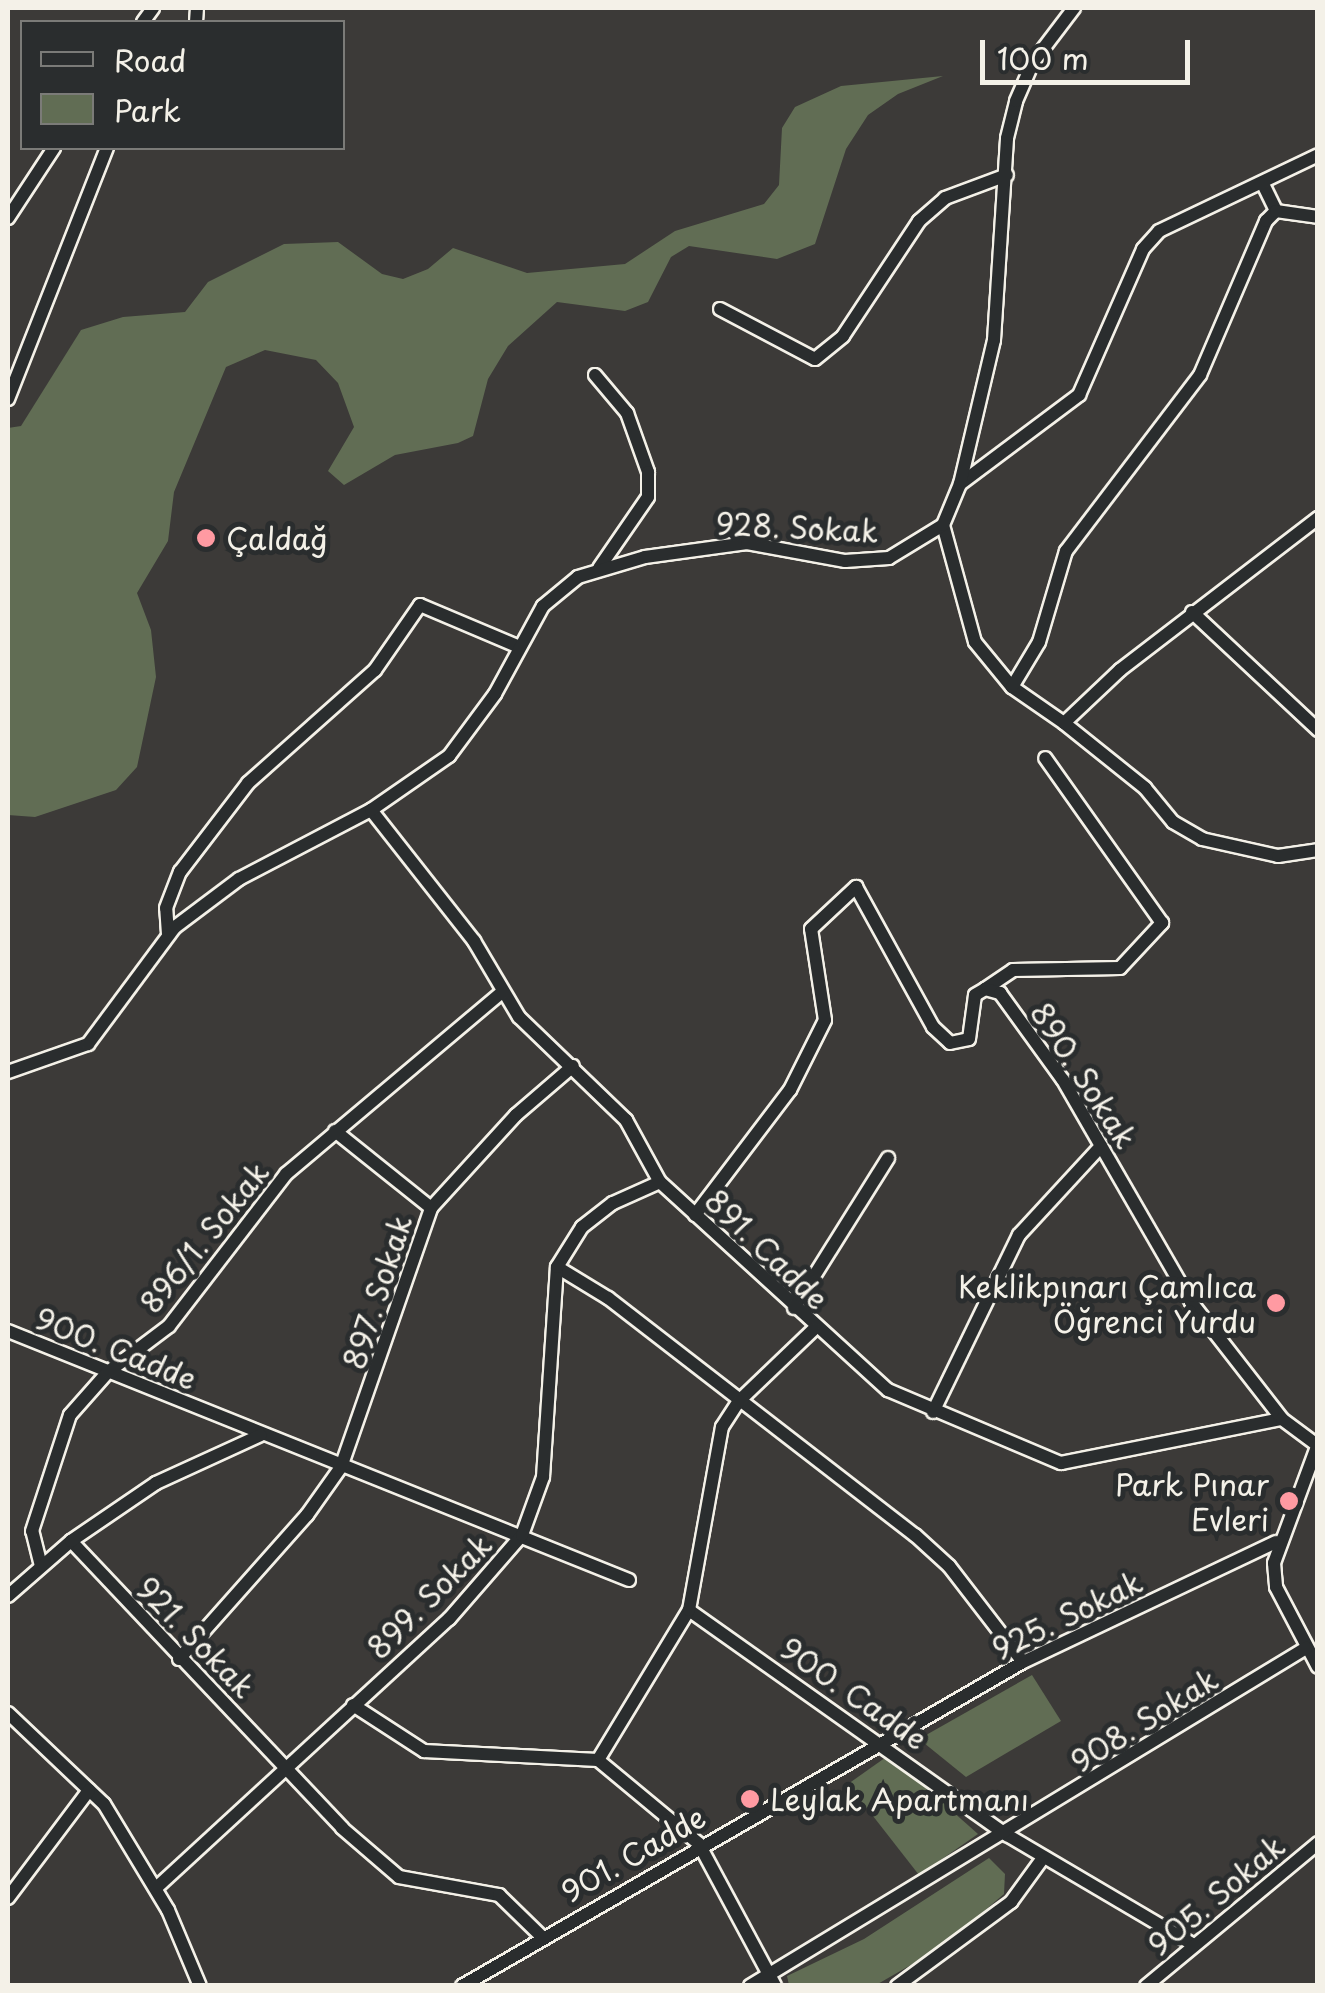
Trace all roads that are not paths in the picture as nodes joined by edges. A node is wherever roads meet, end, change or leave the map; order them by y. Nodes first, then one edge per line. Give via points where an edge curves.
1 (1074, 8) edge
2 (53, 150) edge
3 (106, 150) edge
4 (1318, 154) edge
5 (1007, 175) junction
6 (1263, 184) junction
7 (1276, 212) junction
8 (1318, 217) edge
9 (8, 218) edge
10 (720, 309) dead end
11 (595, 376) dead end
12 (8, 399) edge
13 (960, 484) junction
14 (1318, 518) edge
15 (944, 525) junction
16 (598, 568) junction
17 (1192, 612) junction
18 (517, 646) junction
19 (1012, 687) junction
20 (1064, 723) junction
21 (1318, 730) edge
22 (1044, 758) dead end
23 (371, 810) junction
24 (1317, 845) edge
25 (168, 934) junction
26 (985, 989) junction
27 (502, 992) junction
28 (572, 1066) junction
29 (8, 1072) edge
30 (334, 1131) junction
31 (1101, 1146) junction
32 (888, 1158) dead end
33 (660, 1182) junction
34 (432, 1208) junction
35 (695, 1216) junction
36 (557, 1266) junction
37 (794, 1308) junction
38 (814, 1328) junction
39 (8, 1331) edge
40 (108, 1372) junction
41 (739, 1401) junction
42 (932, 1412) junction
43 (1282, 1419) junction
44 (261, 1435) junction
45 (1318, 1444) edge
46 (340, 1467) junction
47 (522, 1535) junction
48 (71, 1540) junction
49 (1276, 1542) junction
50 (40, 1566) junction
51 (629, 1580) dead end
52 (8, 1596) edge
53 (689, 1610) junction
54 (1306, 1648) junction
55 (179, 1658) junction
56 (1023, 1662) junction
57 (1318, 1667) edge
58 (353, 1706) junction
59 (8, 1713) edge
60 (885, 1743) junction
61 (598, 1760) junction
62 (288, 1765) junction
63 (89, 1790) junction
64 (1008, 1834) junction
65 (1318, 1843) edge
66 (698, 1844) junction
67 (1043, 1858) junction
68 (156, 1888) junction
69 (8, 1898) edge
70 (540, 1935) junction
71 (1194, 1944) junction
72 (768, 1970) junction
73 (200, 1986) edge
74 (462, 1986) edge
75 (750, 1986) edge
76 (775, 1986) edge
77 (897, 1986) edge
78 (1146, 1986) edge

1 - 5 street via 1032,62 1016,100
2 - 9 street
3 - 12 street
4 - 6 street
5 - 10 street via 964,188 919,220 843,336 814,360
5 - 13 street via 994,340
6 - 7 street
6 - 13 street via 1159,232 1143,250 1080,394
7 - 8 street
7 - 19 street via 1258,237 1200,375 1066,551 1039,642
11 - 16 street via 627,413 648,472 648,498
13 - 15 street
14 - 17 street
15 - 16 street, 928. Sokak via 904,554 873,560 747,543
15 - 19 street via 968,630
16 - 18 street, 928. Sokak via 543,606
17 - 20 street
17 - 21 street
18 - 23 street, 928. Sokak via 495,694 450,756
18 - 25 street via 420,604 375,670 248,783 180,872 166,908
19 - 20 street
20 - 24 street via 1145,788 1173,822 1202,839 1278,856
22 - 26 street via 1162,923 1120,968 1013,970
23 - 25 street, 928. Sokak via 239,879
23 - 27 street, 891. Cadde via 474,941
25 - 29 street, 928. Sokak via 88,1044
26 - 31 street, 890. Sokak via 1000,993
26 - 35 street via 975,994 969,1039 950,1043 933,1027 856,887 812,929 825,1020 790,1090
27 - 28 street, 891. Cadde
27 - 30 street, 896/1. Sokak
28 - 33 street, 891. Cadde via 626,1120
28 - 34 street, 897. Sokak via 516,1115
30 - 34 street
30 - 40 street, 896/1. Sokak via 286,1174 170,1326
31 - 42 street via 1019,1234
31 - 43 street, 890. Sokak via 1191,1302
32 - 37 street
33 - 35 street, 891. Cadde
33 - 36 street via 613,1203 582,1227
34 - 46 street, 897. Sokak
35 - 37 street, 891. Cadde
36 - 41 street
36 - 47 street, 899. Sokak via 543,1477
37 - 38 street, 891. Cadde
38 - 41 street
38 - 42 street, 891. Cadde via 888,1390
39 - 40 street, 900. Cadde
40 - 44 street, 900. Cadde
40 - 50 street, 896/1. Sokak via 70,1415 44,1481 32,1532
41 - 53 street via 715,1454
41 - 56 street via 949,1566
42 - 43 street, 891. Cadde via 1061,1463
43 - 45 street, 890. Sokak
44 - 46 street, 900. Cadde
44 - 48 street via 156,1483
45 - 49 street via 1296,1510
46 - 47 street, 900. Cadde
46 - 55 street, 897. Sokak via 307,1515
47 - 51 street, 900. Cadde
47 - 58 street, 899. Sokak via 449,1619
48 - 50 street
48 - 55 street, 921. Sokak
49 - 54 street via 1276,1587
49 - 56 street, 925. Sokak
50 - 52 street
53 - 60 street, 900. Cadde
53 - 61 street
54 - 57 street
54 - 64 street, 908. Sokak
55 - 62 street, 921. Sokak
56 - 60 street, 925. Sokak
58 - 61 street via 424,1751
58 - 62 street, 899. Sokak
59 - 63 street
60 - 64 street, 900. Cadde
60 - 66 street, 901. Cadde
61 - 66 street
62 - 68 street, 899. Sokak
62 - 70 street, 921. Sokak via 342,1828 399,1878 499,1895
63 - 68 street
63 - 69 street
64 - 67 street, 900. Cadde
64 - 72 street, 908. Sokak
65 - 71 street, 905. Sokak
66 - 70 street, 901. Cadde
66 - 72 street
67 - 71 street, 900. Cadde
67 - 77 street via 1011,1902
68 - 73 street
70 - 74 street, 901. Cadde
71 - 78 street, 905. Sokak
72 - 75 street, 908. Sokak
72 - 76 street

